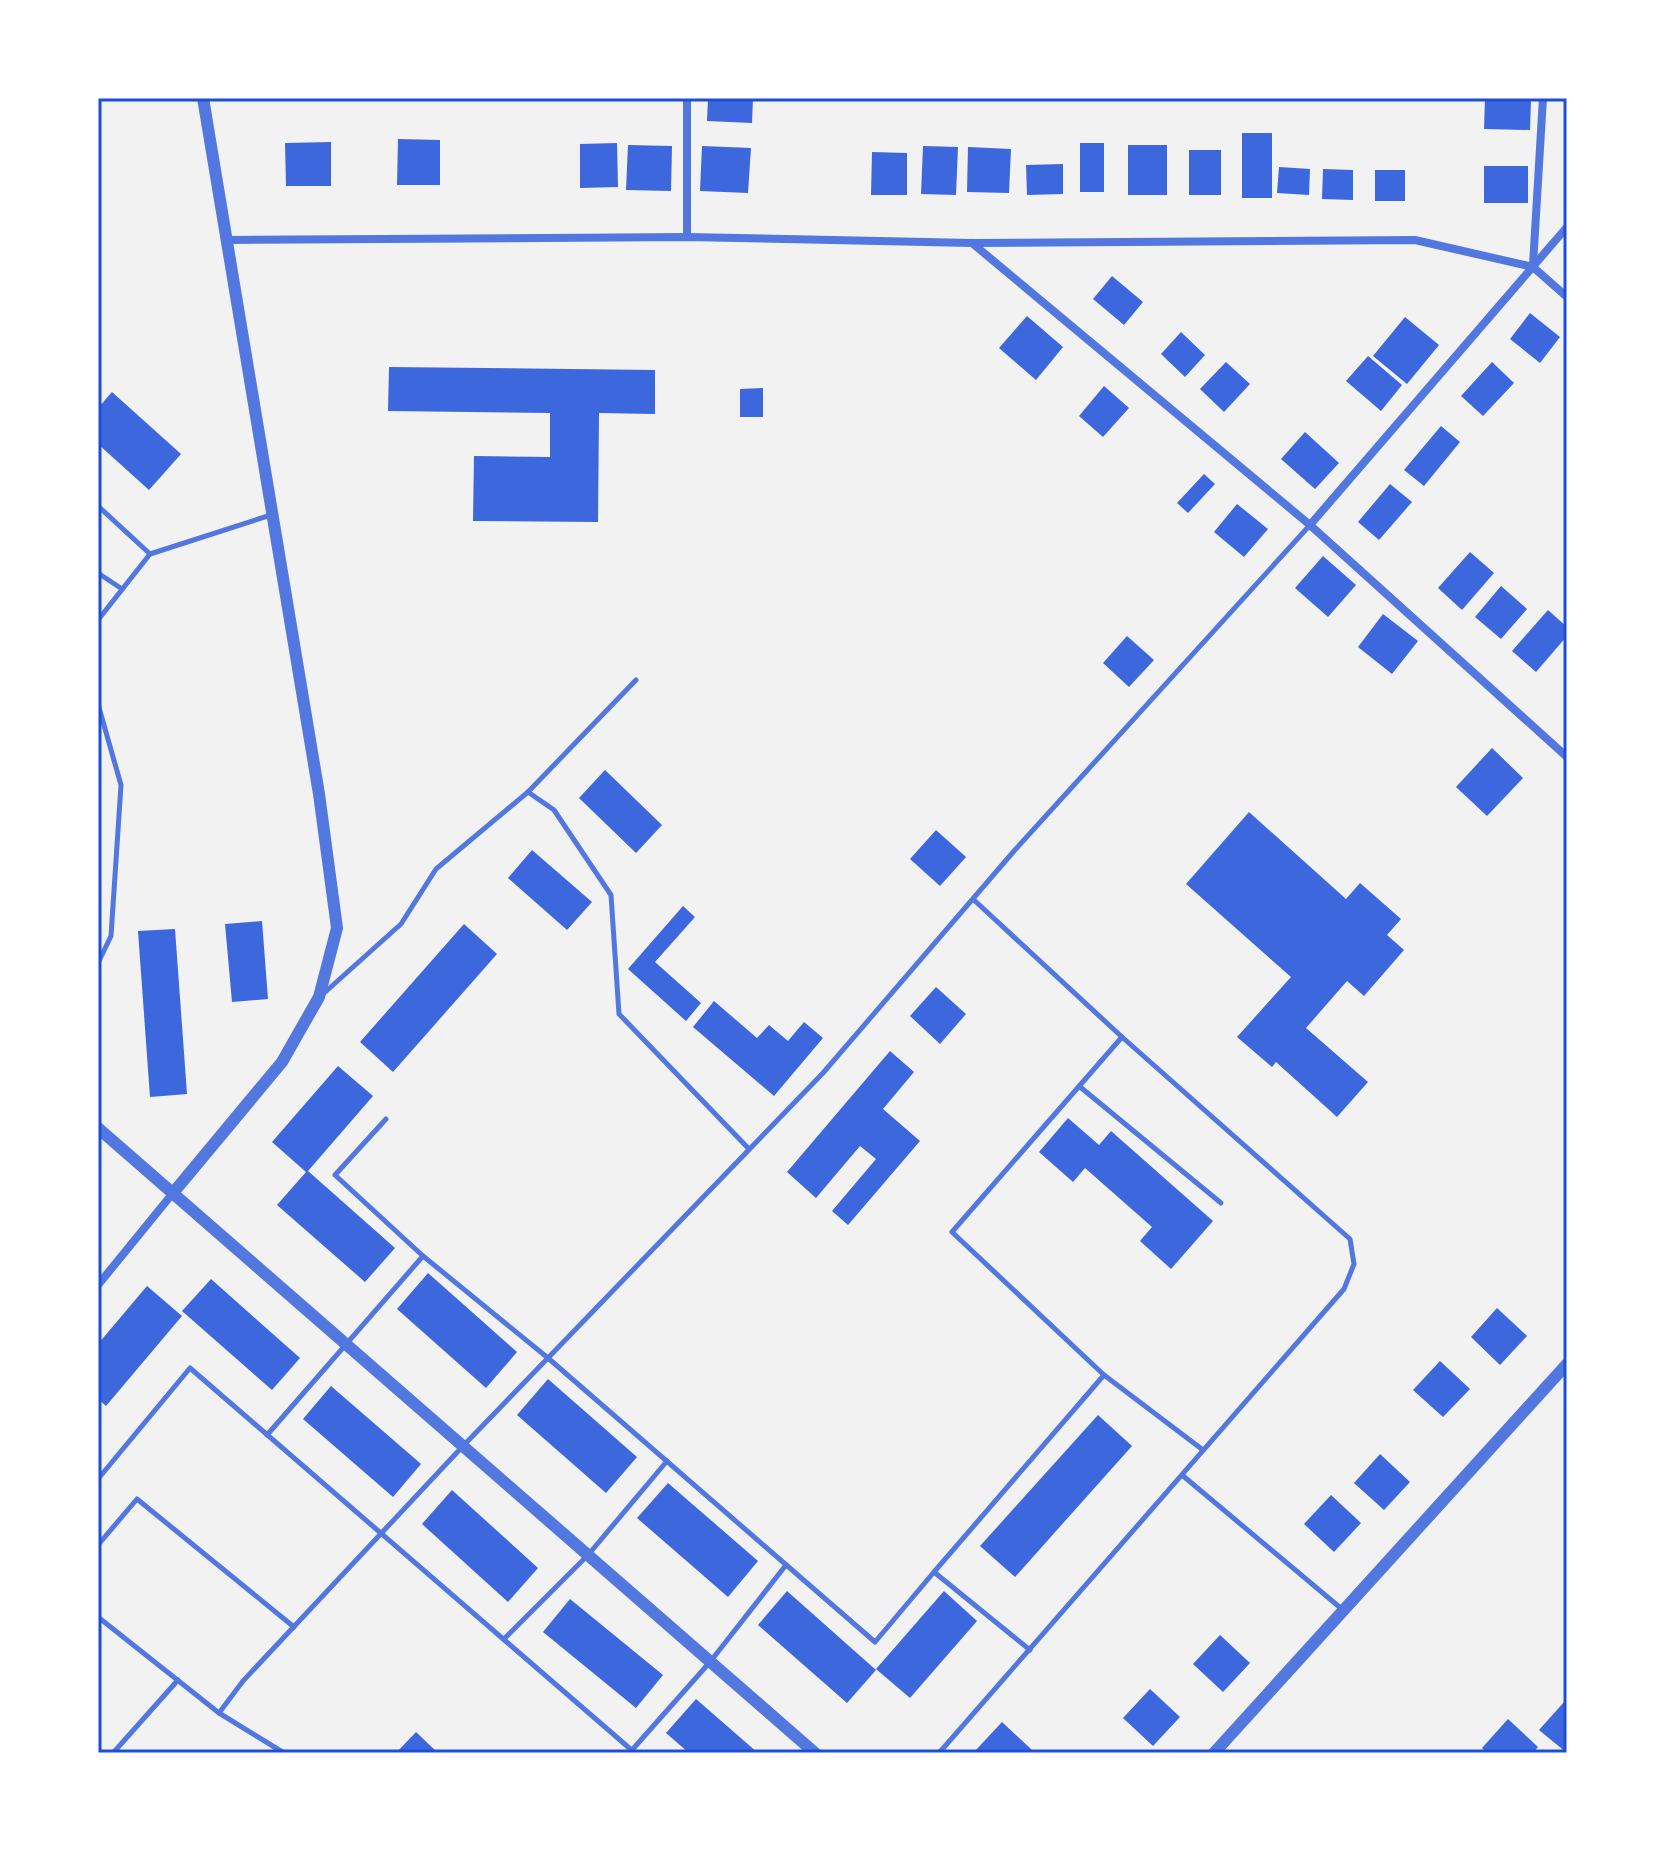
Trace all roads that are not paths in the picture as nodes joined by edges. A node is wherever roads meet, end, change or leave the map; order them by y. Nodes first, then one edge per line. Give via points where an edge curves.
1 (203, 98) edge
2 (687, 98) edge
3 (1543, 98) edge
4 (1567, 227) edge
5 (687, 237) junction
6 (228, 240) junction
7 (972, 243) junction
8 (1533, 267) junction
9 (1567, 297) edge
10 (98, 506) edge
11 (273, 514) junction
12 (1310, 525) junction
13 (150, 554) junction
14 (98, 573) edge
15 (122, 589) junction
16 (98, 620) edge
17 (636, 680) dead end
18 (98, 704) edge
19 (1567, 757) edge
20 (528, 792) junction
21 (974, 900) junction
22 (98, 963) edge
23 (319, 997) junction
24 (1122, 1037) junction
25 (1079, 1086) junction
26 (386, 1119) dead end
27 (98, 1128) edge
28 (749, 1149) junction
29 (173, 1193) junction
30 (1221, 1203) dead end
31 (423, 1256) junction
32 (98, 1285) edge
33 (348, 1345) junction
34 (548, 1358) junction
35 (1567, 1364) edge
36 (1104, 1375) junction
37 (267, 1435) junction
38 (463, 1446) junction
39 (1203, 1450) junction
40 (667, 1461) junction
41 (1182, 1475) junction
42 (98, 1479) edge
43 (382, 1534) junction
44 (98, 1545) edge
45 (588, 1555) junction
46 (786, 1565) junction
47 (934, 1572) junction
48 (1343, 1610) junction
49 (98, 1617) edge
50 (294, 1627) junction
51 (504, 1639) junction
52 (1030, 1650) junction
53 (710, 1662) junction
54 (178, 1680) junction
55 (219, 1713) junction
56 (633, 1752) edge
57 (113, 1753) edge
58 (284, 1753) edge
59 (815, 1753) edge
60 (939, 1753) edge
61 (1214, 1753) edge

1 - 6 street
2 - 5 street
3 - 8 street
4 - 8 street
5 - 6 street
5 - 7 street
6 - 11 street
7 - 8 street via 1415,240
7 - 12 street
8 - 9 street
8 - 12 street
10 - 13 lane
11 - 13 lane
11 - 23 street via 337,928
12 - 19 street
12 - 21 lane
13 - 15 lane
14 - 15 lane
15 - 16 lane
17 - 20 lane
18 - 22 lane via 121,785 111,936
20 - 23 lane via 436,869 401,924
20 - 28 lane via 554,810 611,895 619,1014
21 - 24 lane
21 - 28 lane
23 - 29 street via 282,1062
24 - 25 lane
24 - 39 lane via 1350,1239 1354,1264 1344,1289
25 - 30 lane
25 - 36 lane via 952,1232
26 - 31 lane via 335,1175
27 - 29 street
28 - 34 lane
29 - 32 street
29 - 33 street
31 - 33 lane
31 - 34 lane
33 - 37 lane
33 - 38 street
34 - 38 lane
34 - 40 lane
35 - 48 street
36 - 39 lane
36 - 47 lane
37 - 42 lane via 190,1368
37 - 43 lane
38 - 43 lane
38 - 45 street
39 - 41 lane
40 - 45 lane
40 - 46 lane
41 - 48 lane
41 - 52 lane
43 - 50 lane
43 - 51 lane
44 - 50 lane via 137,1499
45 - 51 lane
45 - 53 street
46 - 47 lane via 875,1642
46 - 53 lane
47 - 52 lane
48 - 61 street
49 - 54 lane
50 - 55 lane
51 - 56 lane
52 - 60 lane
53 - 56 lane
53 - 59 street
54 - 55 lane
54 - 57 lane
55 - 58 lane

